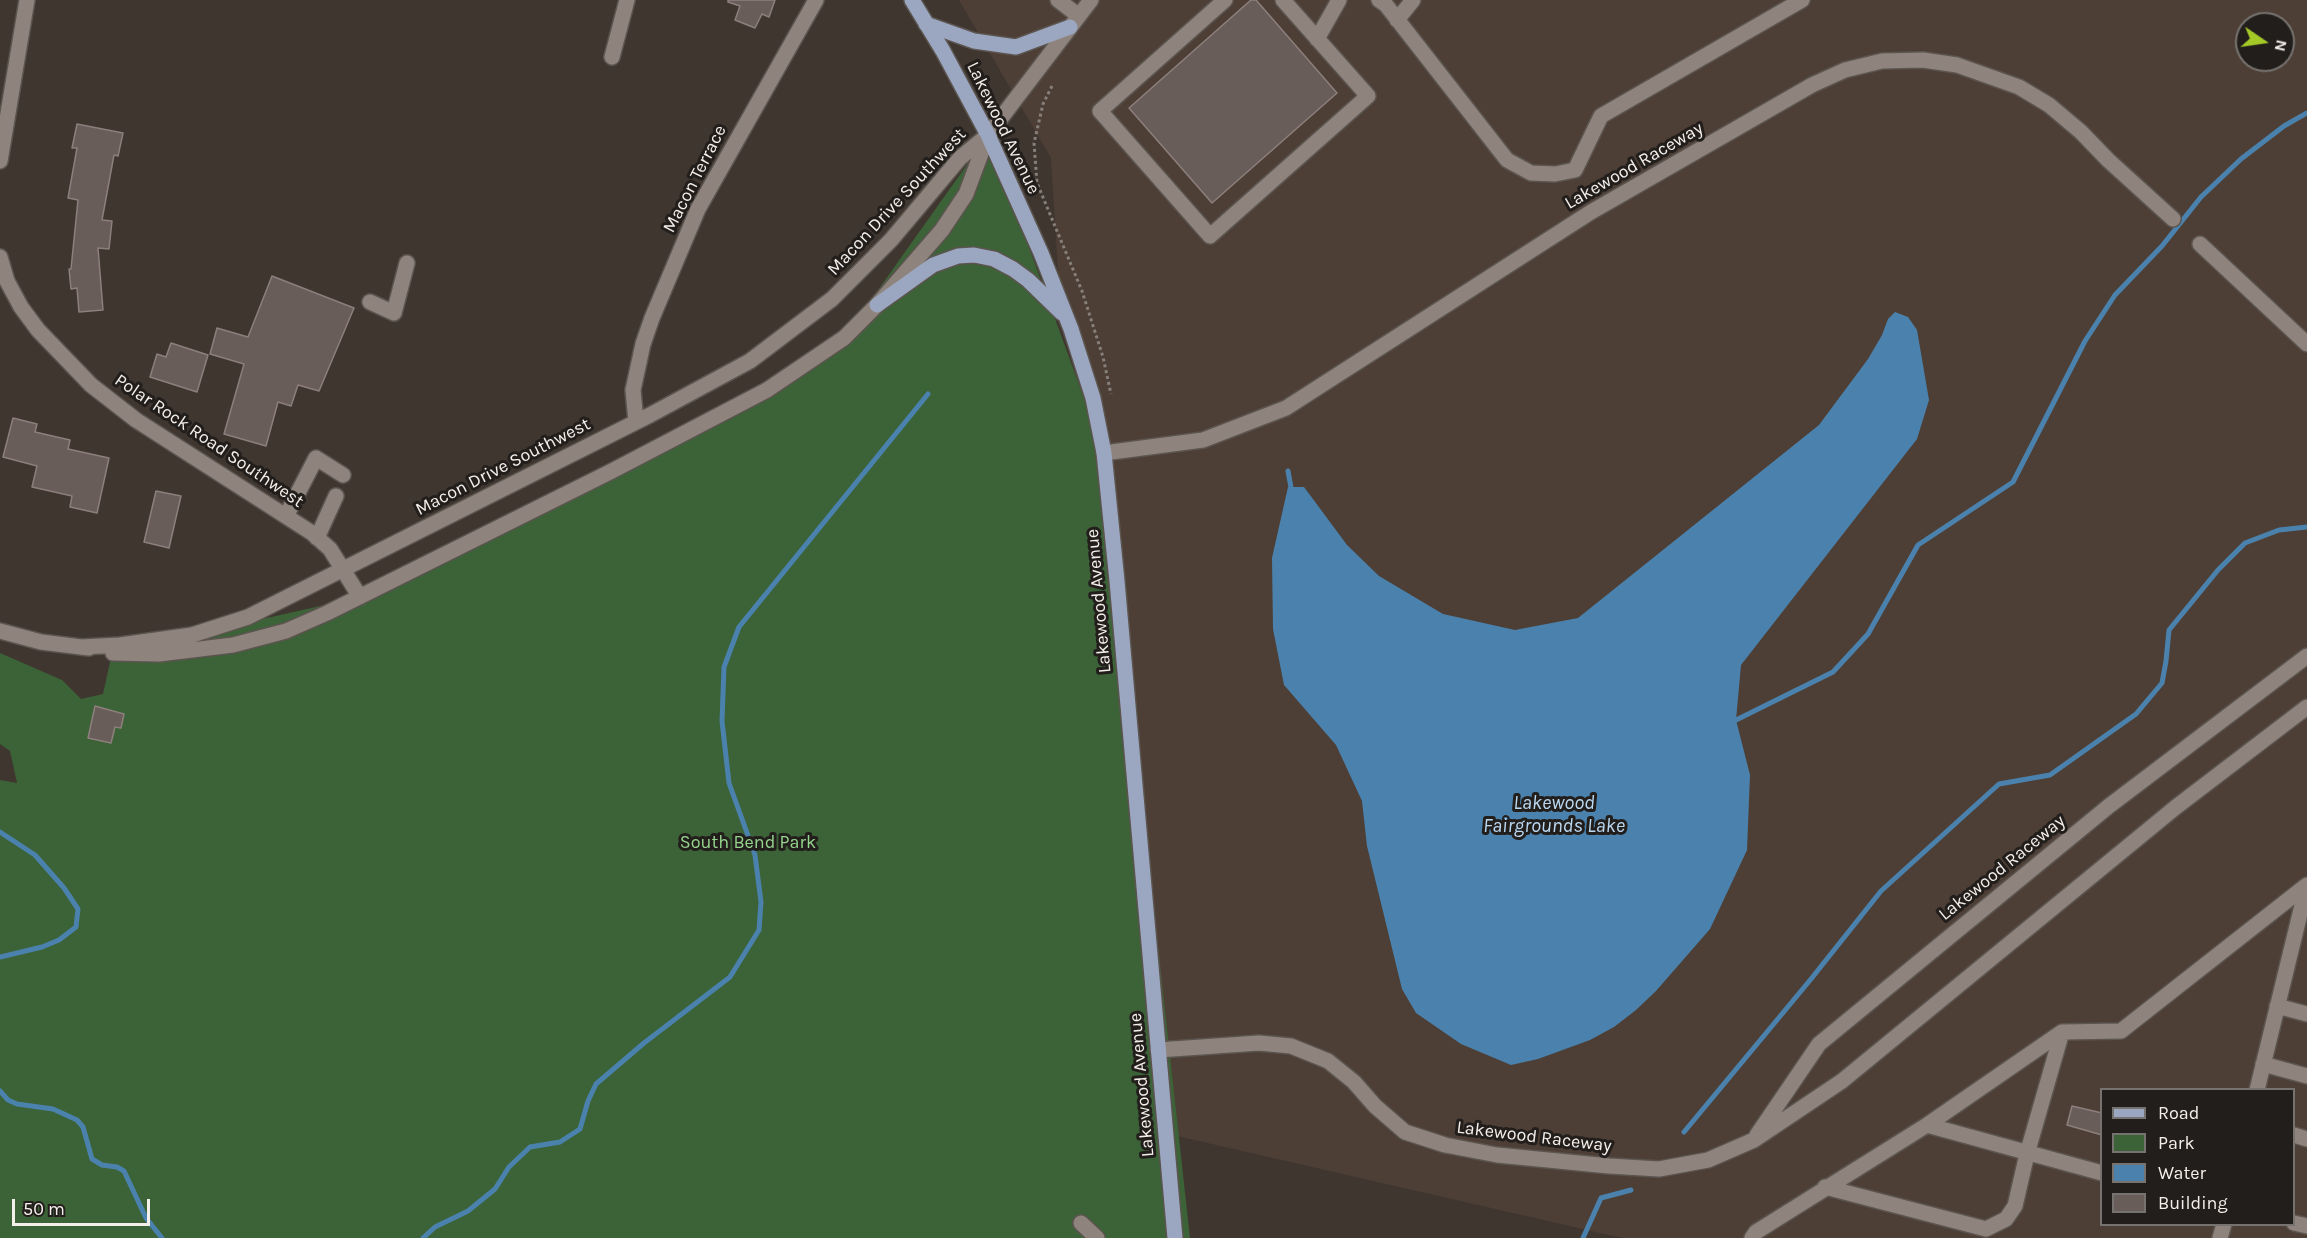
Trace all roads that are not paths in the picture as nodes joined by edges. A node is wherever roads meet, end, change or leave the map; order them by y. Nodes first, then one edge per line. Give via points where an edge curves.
1 (27, 0) edge
2 (627, 0) edge
3 (816, 0) edge
4 (912, 0) edge
5 (1058, 0) edge
6 (1090, 0) edge
7 (1225, 0) edge
8 (1283, 0) edge
9 (1339, 0) edge
10 (1379, 0) edge
11 (1413, 0) edge
12 (1802, 0) edge
13 (1398, 20) junction
14 (1075, 21) junction
15 (926, 24) junction
16 (1317, 39) junction
17 (612, 57) dead end
18 (988, 135) junction
19 (0, 161) edge
20 (2173, 219) dead end
21 (2200, 244) dead end
22 (0, 257) edge
23 (407, 263) dead end
24 (370, 302) dead end
25 (877, 305) junction
26 (1067, 318) junction
27 (2307, 344) edge
28 (636, 422) junction
29 (1104, 453) junction
30 (343, 476) dead end
31 (336, 496) dead end
32 (286, 516) junction
33 (317, 538) junction
34 (343, 569) junction
35 (360, 597) junction
36 (0, 631) edge
37 (82, 647) junction
38 (2307, 656) edge
39 (2307, 707) edge
40 (2307, 885) edge
41 (2300, 946) edge
42 (2277, 1006) junction
43 (2307, 1014) edge
44 (2062, 1032) junction
45 (1158, 1050) junction
46 (2263, 1064) junction
47 (2307, 1076) edge
48 (2257, 1088) edge
49 (1927, 1125) junction
50 (1754, 1140) junction
51 (2027, 1154) junction
52 (2100, 1172) edge
53 (1825, 1187) junction
54 (1081, 1223) dead end
55 (1097, 1238) edge
56 (1175, 1238) edge
57 (1752, 1238) edge

1 - 19 street
2 - 17 street
3 - 28 street, Macon Terrace via 698,208 643,344 633,390
4 - 15 main road, Lakewood Avenue
5 - 14 street
6 - 14 street
7 - 16 street via 1100,111 1210,236 1368,96
8 - 16 street
9 - 16 street
10 - 13 street
11 - 13 street
12 - 13 street via 1601,116 1575,170 1556,174 1531,173 1507,160
14 - 15 main road via 1016,47 974,41
14 - 18 street
15 - 18 main road, Lakewood Avenue
18 - 25 street, Macon Drive Southwest via 966,194 942,230
18 - 26 main road, Lakewood Avenue
18 - 28 street, Macon Drive Southwest via 960,158 891,240 832,299 750,361
20 - 29 street, Lakewood Raceway via 2081,132 2049,105 2019,87 1957,65 1923,60 1882,61 1845,70 1812,85 1591,212 1286,408 1203,440
21 - 27 street
22 - 32 street, Polar Rock Road Southwest via 21,307 91,385 136,420
23 - 24 street via 394,313
25 - 26 main road via 933,265 974,255 1013,269
25 - 35 street, Macon Drive Southwest via 844,338 767,390
26 - 29 main road, Lakewood Avenue
28 - 34 street, Macon Drive Southwest
29 - 45 main road, Lakewood Avenue
30 - 32 street via 316,458
31 - 33 street
32 - 33 street, Polar Rock Road Southwest
33 - 34 street, Polar Rock Road Southwest
34 - 35 street, Polar Rock Road Southwest
34 - 37 street, Macon Drive Southwest via 248,617 192,635
35 - 37 street, Macon Drive Southwest via 286,631 233,645 159,654 112,653
36 - 37 street, Macon Drive Southwest
38 - 50 street, Lakewood Raceway via 2109,806 1819,1044
39 - 50 street, Lakewood Raceway via 2176,807 1842,1081
40 - 41 street
40 - 44 street via 2121,1031
41 - 42 street
42 - 43 street
42 - 46 street
44 - 49 street
44 - 51 street
45 - 50 street, Lakewood Raceway via 1259,1043 1291,1046 1328,1061 1405,1132 1497,1155 1659,1169 1708,1160
45 - 56 main road, Lakewood Avenue
46 - 47 street
46 - 48 street
49 - 51 street
49 - 53 street
51 - 52 street
51 - 53 street via 2015,1206 2006,1219 1986,1228
53 - 57 street
54 - 55 street

